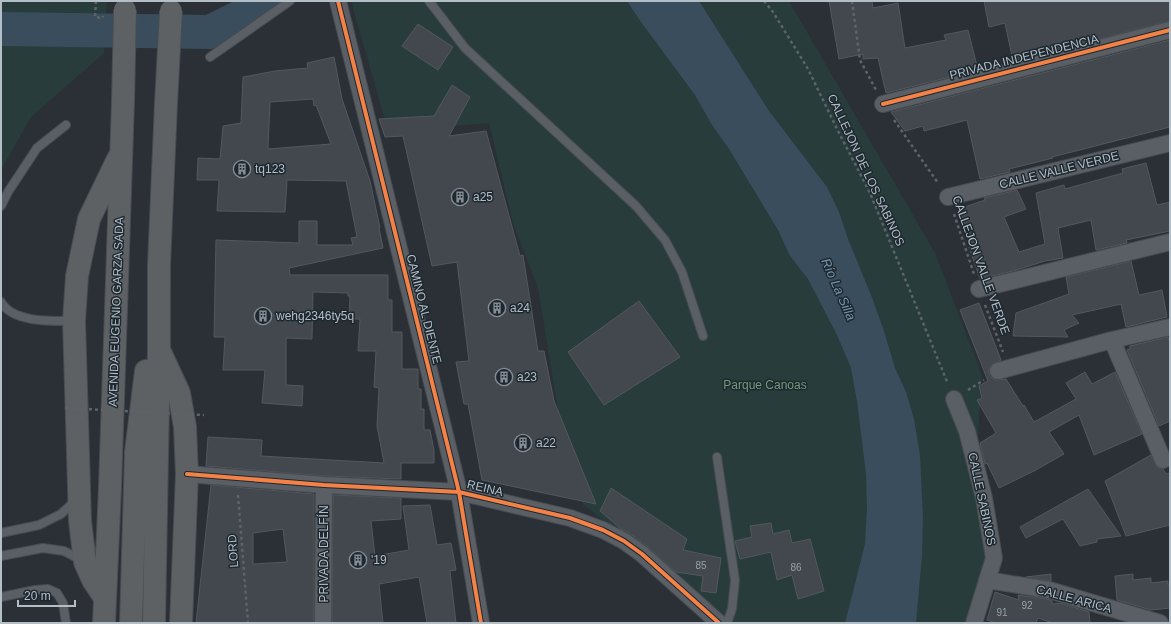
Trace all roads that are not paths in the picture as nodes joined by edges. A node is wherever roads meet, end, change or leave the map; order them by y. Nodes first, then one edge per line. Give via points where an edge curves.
1 (290, 1) edge
2 (338, 1) edge
3 (429, 1) edge
4 (171, 6) edge
5 (118, 8) edge
6 (1170, 30) edge
7 (210, 57) dead end
8 (883, 104) road end
9 (66, 125) dead end
10 (1170, 143) edge
11 (122, 152) junction
12 (948, 197) road end
13 (1, 206) edge
14 (1170, 242) edge
15 (158, 265) junction
16 (979, 289) road end
17 (2, 304) edge
18 (74, 321) junction
19 (1170, 327) edge
20 (704, 336) dead end
21 (1112, 340) junction
22 (158, 347) junction
23 (1004, 369) road end
24 (954, 399) road end
25 (717, 457) dead end
26 (1163, 460) dead end
27 (187, 474) junction
28 (324, 485) junction
29 (459, 492) junction
30 (79, 496) junction
31 (1, 533) edge
32 (1, 556) edge
33 (85, 562) junction
34 (988, 580) junction
35 (1, 597) edge
36 (105, 598) junction
37 (66, 623) edge
38 (104, 623) edge
39 (131, 623) edge
40 (154, 623) edge
41 (181, 623) edge
42 (323, 623) edge
43 (481, 623) edge
44 (719, 623) edge
45 (728, 623) edge
46 (974, 623) edge
47 (1160, 623) edge

1 - 7 lane
2 - 29 street, CAMINO AL DIENTE
3 - 20 lane via 465,48 636,206 664,240 682,272
4 - 15 highway, bridge
5 - 11 highway, AVENIDA EUGENIO GARZA SADA, bridge via 123,102
6 - 8 street, PRIVADA INDEPENDENCIA
9 - 13 lane via 37,148
10 - 12 street, CALLE VALLE VERDE
11 - 18 highway via 89,219 77,276
11 - 36 highway, AVENIDA EUGENIO GARZA SADA
14 - 16 street
15 - 22 highway
15 - 39 highway via 136,452
17 - 18 lane via 17,316 43,321
18 - 30 highway
19 - 21 street
21 - 23 street
21 - 26 street
22 - 27 highway via 179,393 185,427
22 - 40 highway
24 - 34 street, CALLE SABINOS via 967,431 984,498 994,558
25 - 45 lane via 735,580
27 - 28 street, REINA
27 - 41 highway
28 - 29 street, REINA
28 - 42 street, PRIVADA DELFÍN
29 - 43 street, CAMINO AL DIENTE
29 - 44 street, REINA via 570,518 603,530 642,554
30 - 31 lane via 60,514 39,524
30 - 33 highway
32 - 33 lane via 43,548 64,551
33 - 36 highway
34 - 46 street, CALLE SABINOS
34 - 47 street, CALLE ARICA via 1049,590
35 - 37 lane via 48,589 57,593
36 - 38 highway, AVENIDA EUGENIO GARZA SADA

